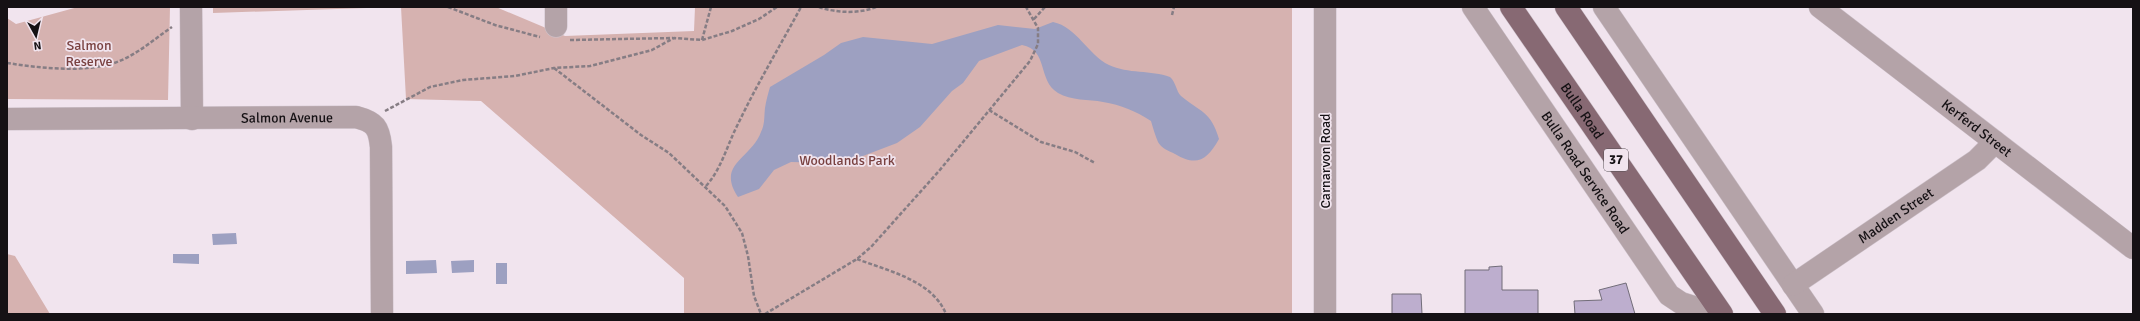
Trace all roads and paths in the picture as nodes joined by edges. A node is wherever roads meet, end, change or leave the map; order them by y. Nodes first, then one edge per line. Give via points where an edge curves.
1 (191, 7) edge
2 (711, 7) edge
3 (777, 7) edge
4 (801, 7) edge
5 (819, 7) edge
6 (876, 7) edge
7 (1026, 7) edge
8 (1045, 7) edge
9 (1174, 7) edge
10 (1325, 7) edge
11 (1473, 7) edge
12 (1511, 7) edge
13 (1566, 7) edge
14 (1604, 7) edge
15 (1820, 7) edge
16 (1172, 15) dead end
17 (1034, 19) junction
18 (170, 28) dead end
19 (702, 40) junction
20 (7, 63) edge
21 (554, 68) junction
22 (989, 110) junction
23 (7, 119) edge
24 (192, 119) junction
25 (369, 120) junction
26 (1995, 142) junction
27 (1095, 163) dead end
28 (706, 186) junction
29 (2133, 247) edge
30 (857, 259) junction
31 (1793, 284) junction
32 (382, 314) edge
33 (761, 314) edge
34 (765, 314) edge
35 (946, 314) edge
36 (1325, 314) edge
37 (1716, 314) edge
38 (1722, 314) edge
39 (1775, 314) edge
40 (1813, 314) edge

1 - 24 street
2 - 19 path
3 - 19 path via 759,20
4 - 28 path via 738,124 717,172
5 - 6 path via 831,12 868,10
7 - 17 path
8 - 17 path
9 - 16 path
10 - 36 street, Carnarvon Road
11 - 37 street, Bulla Road Service Road via 1670,295 1681,303
12 - 38 main road, Bulla Road / 37
13 - 39 main road
14 - 31 street
15 - 26 street, Kerferd Street
17 - 22 path via 1038,28 1038,44 1030,61
18 - 20 path via 144,48 115,63 90,67 46,68
19 - 21 path via 674,38 652,50 608,62
21 - 25 path via 515,76 463,80 430,87
21 - 28 path via 641,135 669,153
22 - 27 path via 1041,142 1075,152
22 - 30 path via 892,224
23 - 24 street, Salmon Avenue
24 - 25 street, Salmon Avenue via 356,117
25 - 32 street via 376,127 381,147
26 - 29 street, Kerferd Street
26 - 31 street, Madden Street via 1977,160
28 - 33 path via 725,206 742,233 754,296
30 - 34 path
30 - 35 path via 921,284 939,302
31 - 40 street

